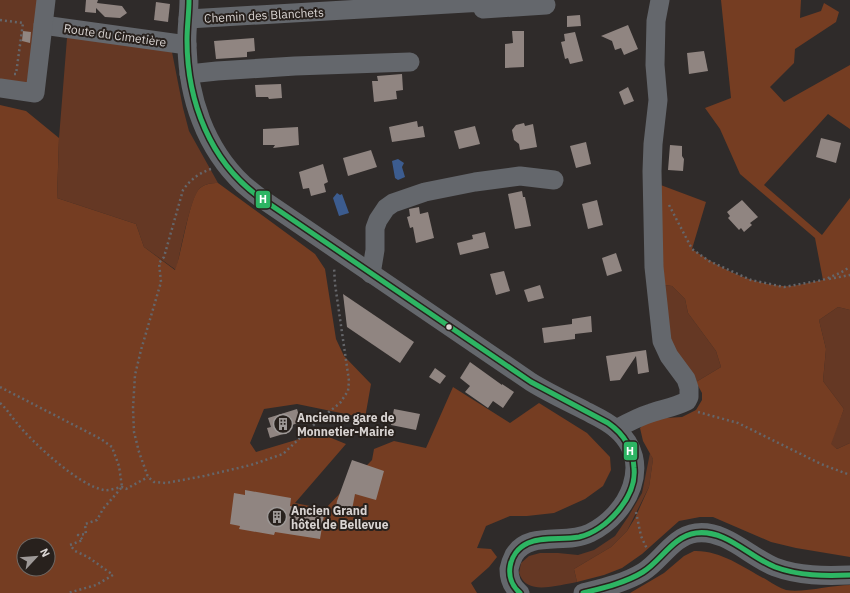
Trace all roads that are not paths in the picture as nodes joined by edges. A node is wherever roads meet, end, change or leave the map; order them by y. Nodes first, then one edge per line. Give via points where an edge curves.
1 (46, 0) edge
2 (189, 0) edge
3 (660, 0) edge
4 (484, 1) edge
5 (546, 5) dead end
6 (188, 19) junction
7 (31, 24) junction
8 (187, 45) junction
9 (410, 62) dead end
10 (190, 74) junction
11 (5, 81) edge
12 (554, 180) dead end
13 (371, 274) junction
14 (616, 429) junction
15 (850, 575) edge
16 (520, 593) edge
17 (583, 593) edge

1 - 7 street
2 - 6 street
3 - 14 street via 656,20 655,65 658,100 652,171 654,267 662,341 669,356 686,379 689,397 687,401 675,407 650,413
4 - 5 street, Chemin des Blanchets via 484,9
4 - 6 street, Chemin des Blanchets
6 - 8 street
7 - 8 street, Route du Cimetière
7 - 11 street via 35,93
8 - 10 street
9 - 10 street via 295,66
10 - 13 street via 197,111 213,146 243,184
12 - 13 street via 520,176 475,182 425,192 393,203 386,208 375,228
13 - 14 street via 531,382
14 - 16 street via 627,441 635,462 635,477 629,493 616,512 589,534 573,538 530,541 519,548 511,561 509,573 515,590
15 - 17 street via 823,576 788,571 761,560 727,539 705,533 688,535 680,540 644,572 632,579

